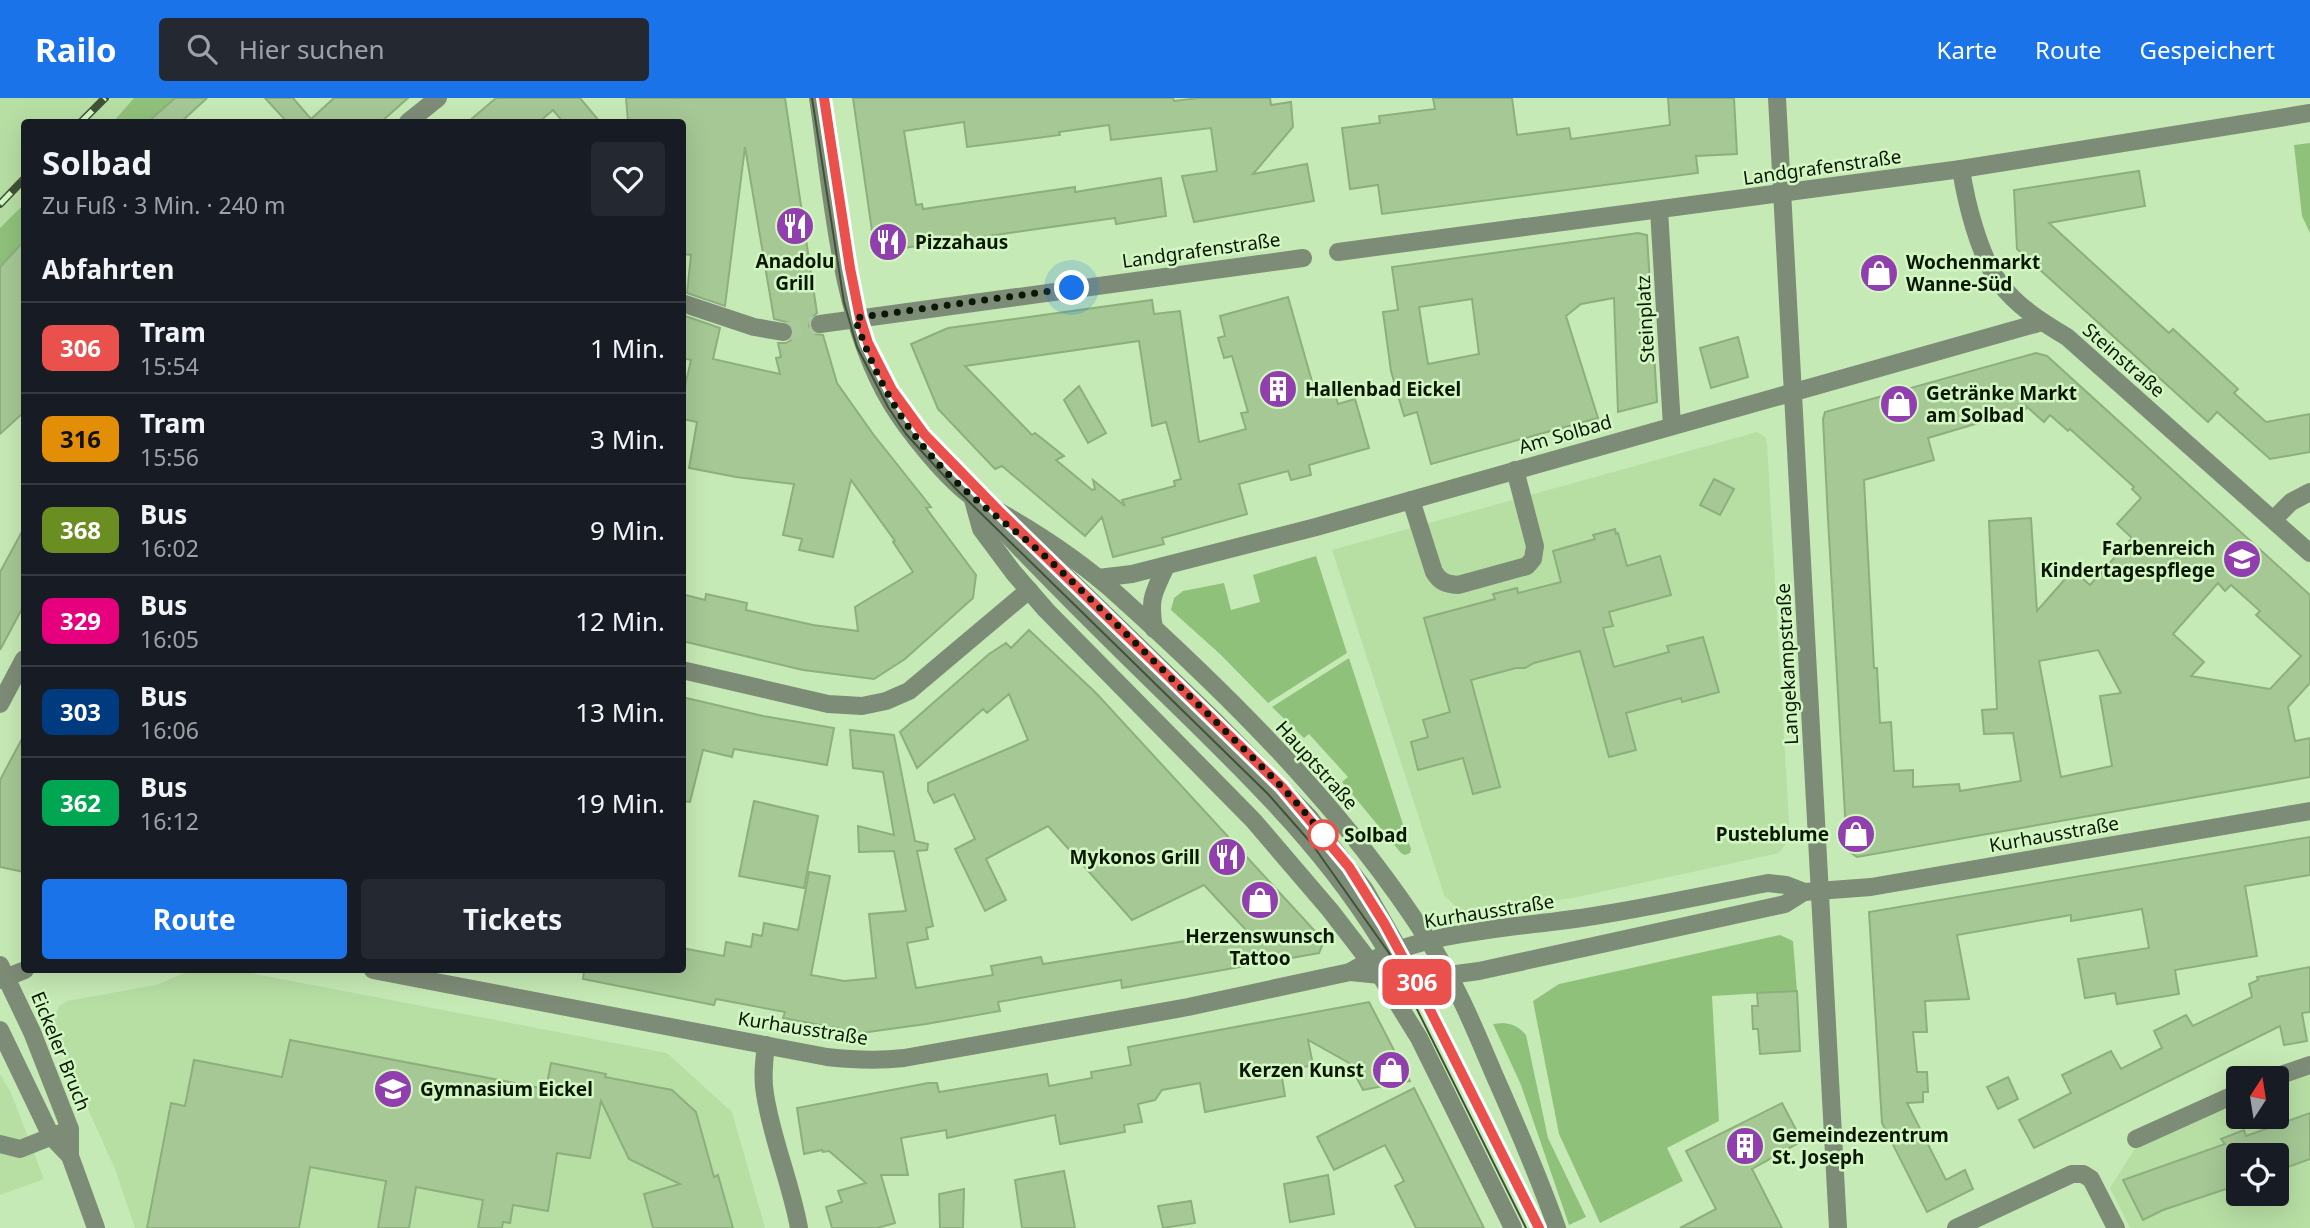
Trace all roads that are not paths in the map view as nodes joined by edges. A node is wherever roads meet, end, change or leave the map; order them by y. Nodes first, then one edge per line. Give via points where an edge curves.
1 (438, 98) edge
2 (818, 98) edge
3 (1777, 98) edge
4 (2310, 113) edge
5 (412, 119) edge
6 (1961, 169) junction
7 (1782, 193) junction
8 (1659, 210) junction
9 (1338, 252) dead end
10 (1303, 258) dead end
11 (686, 304) edge
12 (855, 318) junction
13 (2042, 322) junction
14 (820, 324) tunnel mouth
15 (783, 332) tunnel mouth
16 (1794, 391) junction
17 (1672, 426) junction
18 (1515, 471) junction
19 (2310, 492) edge
20 (972, 496) junction
21 (1411, 500) junction
22 (2274, 519) junction
23 (2310, 553) edge
24 (1166, 566) junction
25 (1098, 578) junction
26 (1029, 590) junction
27 (1154, 629) junction
28 (21, 665) edge
29 (686, 671) edge
30 (0, 704) edge
31 (2310, 811) edge
32 (1812, 892) junction
33 (1429, 941) junction
34 (1394, 951) junction
35 (1375, 968) junction
36 (21, 971) edge
37 (389, 973) edge
38 (2, 974) edge
39 (1449, 975) junction
40 (1407, 976) junction
41 (0, 1030) edge
42 (766, 1045) junction
43 (2310, 1065) edge
44 (2289, 1072) edge
45 (2226, 1098) edge
46 (70, 1129) junction
47 (51, 1136) junction
48 (2136, 1139) dead end
49 (0, 1144) edge
50 (70, 1156) junction
51 (96, 1228) edge
52 (799, 1228) edge
53 (1513, 1228) edge
54 (1557, 1228) edge
55 (1838, 1228) edge
56 (1956, 1228) edge
57 (2116, 1228) edge

1 - 5 street
2 - 12 street, Hauptstraße
3 - 7 street, Langekampstraße
4 - 6 street, Landgrafenstraße
6 - 7 street, Landgrafenstraße
6 - 13 street, Steinstraße via 1978,239 1998,281
7 - 8 street, Landgrafenstraße
7 - 16 street, Langekampstraße
8 - 9 street, Landgrafenstraße
8 - 17 street, Steinplatz
10 - 12 street, Landgrafenstraße
11 - 15 street
12 - 14 street, Landgrafenstraße
12 - 20 street, Hauptstraße via 892,405 915,437
13 - 16 street, Am Solbad
13 - 22 street, Steinstraße via 2067,337
16 - 17 street, Am Solbad
16 - 32 street, Langekampstraße
17 - 18 street, Am Solbad
18 - 21 street, Am Solbad
18 - 21 street via 1535,546 1527,566 1447,584 1434,572
19 - 22 street
20 - 25 street, Hauptstraße
20 - 26 street, Hauptstraße via 981,530
20 - 34 street via 1268,794
21 - 24 street, Am Solbad
22 - 23 street, Steinstraße
24 - 25 street, Am Solbad
24 - 27 street via 1150,603
25 - 27 street, Hauptstraße
26 - 29 street via 909,691 886,701 862,706 828,704
26 - 35 street, Hauptstraße via 1253,820
27 - 33 street, Hauptstraße via 1304,779
28 - 30 street
31 - 32 street, Kurhausstraße via 1871,887
32 - 33 street, Kurhausstraße via 1768,883
32 - 39 street, Kurhausstraße via 1785,904
32 - 55 street, Langekampstraße
33 - 34 street, Kurhausstraße
33 - 39 street, Hauptstraße
34 - 35 street, Kurhausstraße
34 - 40 street
35 - 40 street, Kurhausstraße
35 - 42 street, Kurhausstraße via 904,1058 857,1061
35 - 53 street, Hauptstraße via 1419,1038
36 - 38 street
37 - 42 street, Kurhausstraße
38 - 46 street, Eickeler Bruch via 32,1032
39 - 40 street, Kurhausstraße
39 - 54 street, Hauptstraße
41 - 47 street, Eickeler Bruch
42 - 52 street via 765,1094
43 - 44 street
45 - 48 street
46 - 47 street
46 - 50 street, Eickeler Bruch
47 - 49 street via 20,1149
47 - 50 street, Eickeler Bruch
50 - 51 street, Eickeler Bruch
56 - 57 street via 2072,1174 2091,1180

